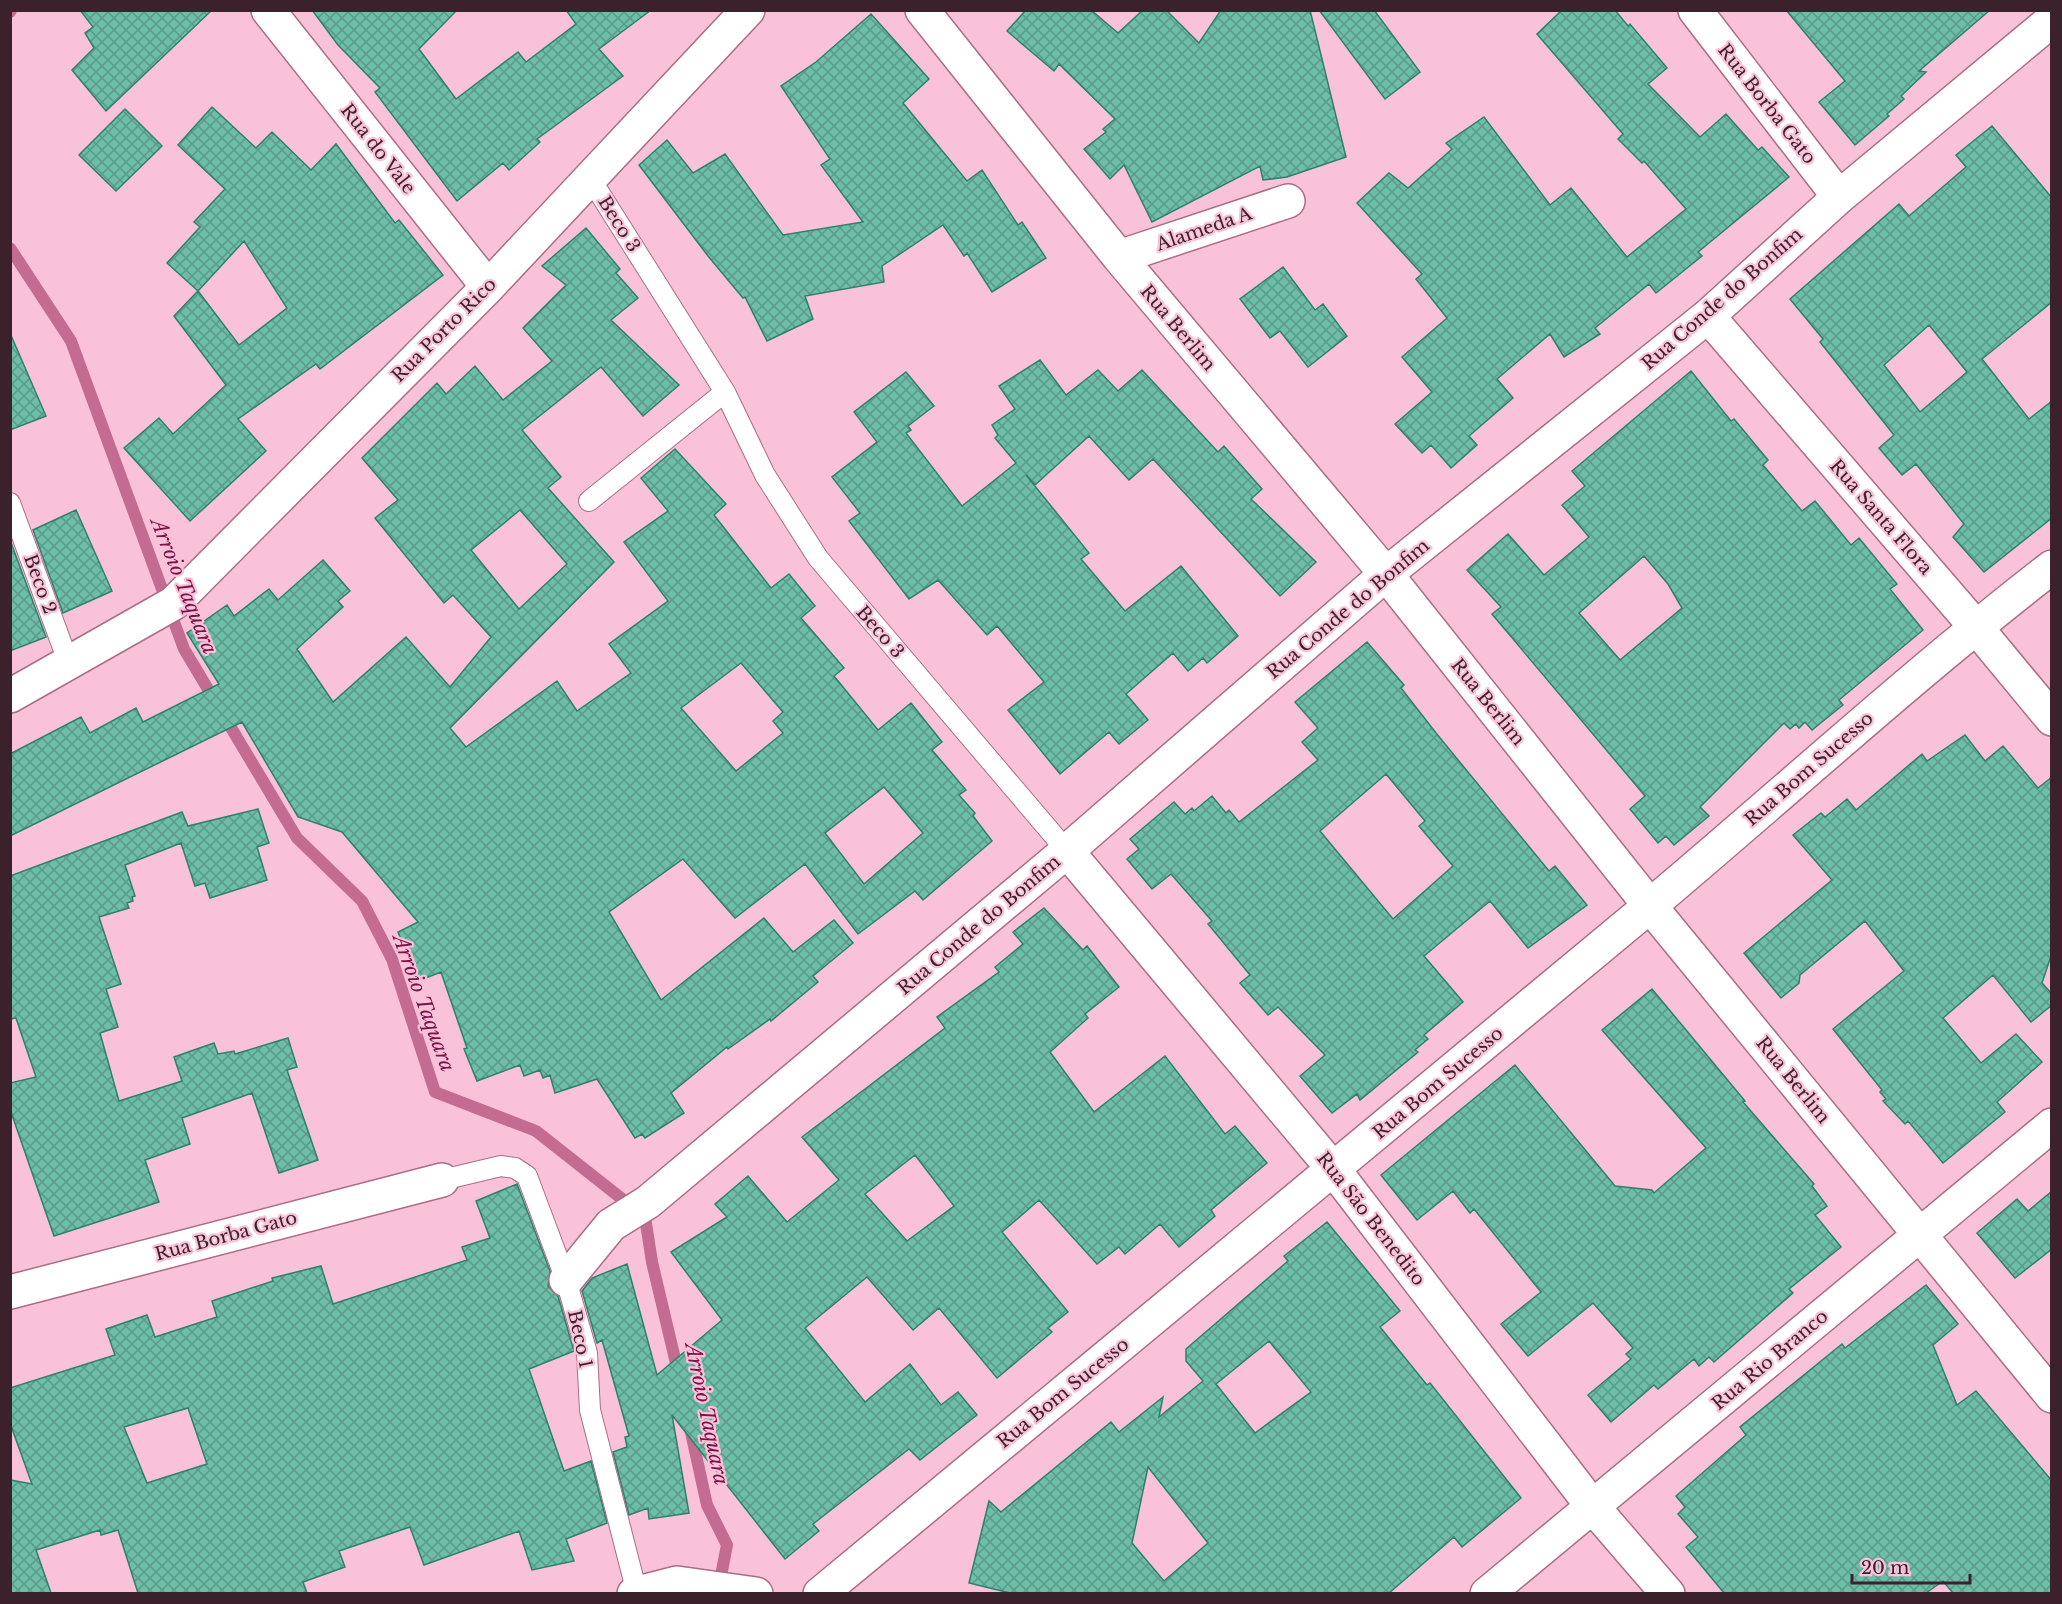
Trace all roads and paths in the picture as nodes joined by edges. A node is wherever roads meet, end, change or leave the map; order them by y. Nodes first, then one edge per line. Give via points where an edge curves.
1 (268, 10) edge
2 (748, 10) edge
3 (922, 10) edge
4 (1695, 10) edge
5 (2052, 20) edge
6 (590, 178) junction
7 (1839, 197) junction
8 (1288, 201) dead end
9 (1119, 257) junction
10 (488, 287) junction
11 (1708, 316) junction
12 (725, 392) junction
13 (589, 501) dead end
14 (10, 503) edge
15 (2052, 567) edge
16 (1386, 574) junction
17 (1975, 626) junction
18 (69, 664) junction
19 (10, 696) edge
20 (2052, 720) edge
21 (1067, 850) junction
22 (1650, 906) junction
23 (2052, 1125) edge
24 (1334, 1170) junction
25 (442, 1180) joint
26 (1920, 1235) junction
27 (566, 1280) junction
28 (10, 1292) edge
29 (2052, 1396) edge
30 (1593, 1507) junction
31 (749, 1592) edge
32 (636, 1593) edge
33 (820, 1593) edge
34 (1487, 1593) edge
35 (1668, 1593) edge

1 - 10 street, Rua do Vale
2 - 6 street, Rua Porto Rico
3 - 9 street, Rua Berlim
4 - 7 street, Rua Borba Gato
5 - 7 street, Rua Conde do Bonfim
6 - 10 street, Rua Porto Rico
6 - 12 lane, Beco 3
7 - 11 street, Rua Conde do Bonfim
8 - 9 street, Alameda A
9 - 16 street, Rua Berlim
10 - 18 street, Rua Porto Rico via 174,603
11 - 16 street, Rua Conde do Bonfim
11 - 17 street, Rua Santa Flora
12 - 13 lane
12 - 21 lane, Beco 3 via 765,475 818,558
14 - 18 lane, Beco 2
15 - 17 street, Rua Bom Sucesso
16 - 21 street, Rua Conde do Bonfim
16 - 22 street, Rua Berlim
17 - 20 street, Rua Santa Flora
17 - 22 street, Rua Bom Sucesso
18 - 19 street, Rua Porto Rico
21 - 24 street, Rua São Benedito
21 - 27 street, Rua Conde do Bonfim via 648,1202 612,1225
22 - 24 street, Rua Bom Sucesso
22 - 26 street, Rua Berlim
23 - 26 street, Rua Rio Branco
24 - 30 street, Rua São Benedito
24 - 33 street, Rua Bom Sucesso
25 - 27 lane, Beco 1 via 501,1166 515,1168 527,1176
25 - 28 street, Rua Borba Gato
26 - 29 street, Rua Berlim
26 - 30 street, Rua Rio Branco
27 - 32 lane, Beco 1 via 586,1353 590,1410
30 - 34 street, Rua Rio Branco
30 - 35 street, Rua São Benedito
31 - 32 street via 678,1583

